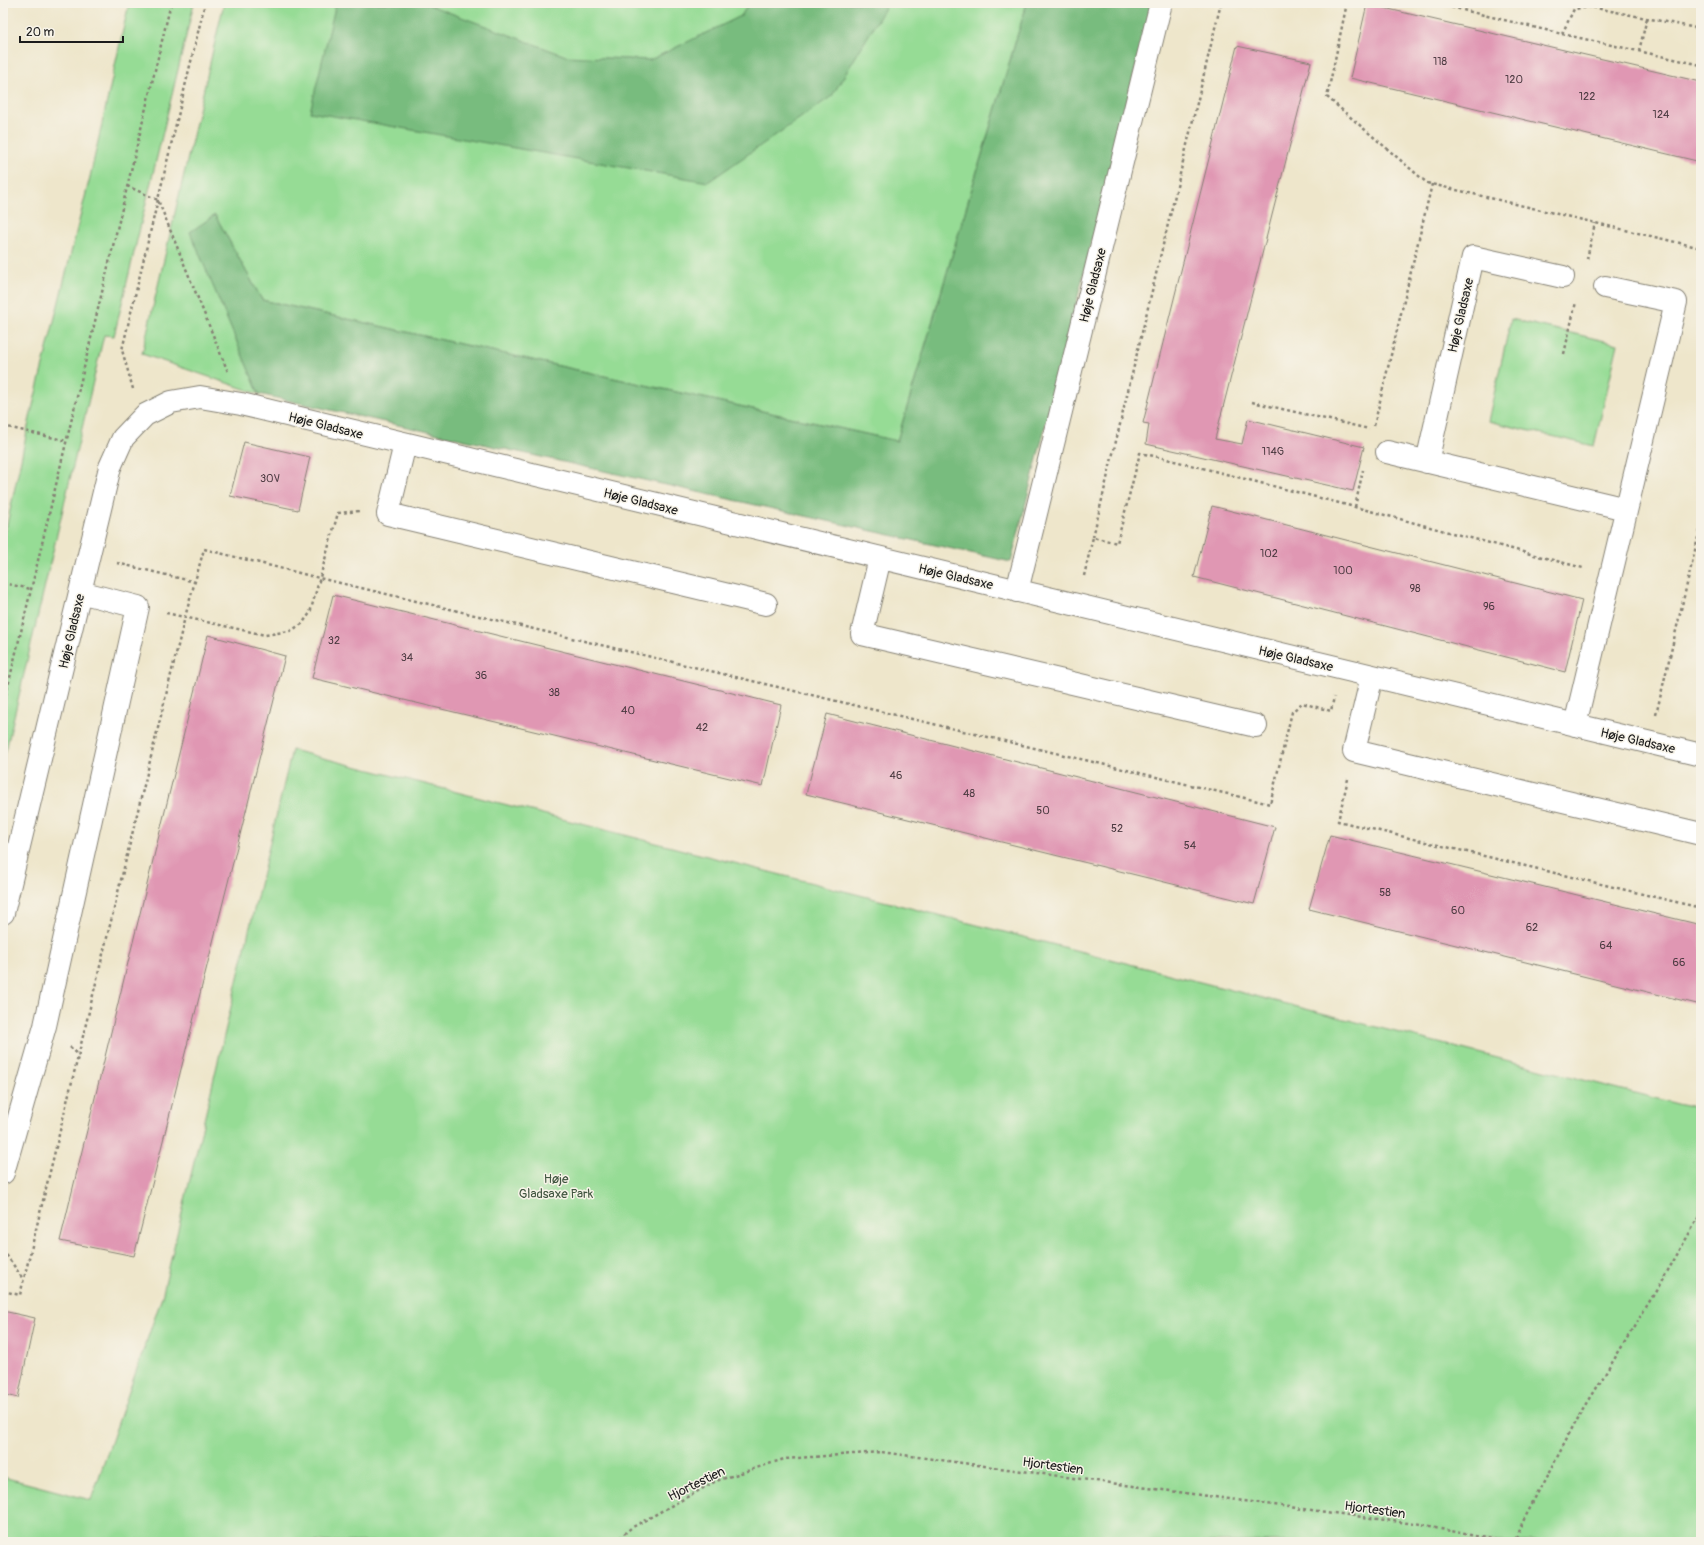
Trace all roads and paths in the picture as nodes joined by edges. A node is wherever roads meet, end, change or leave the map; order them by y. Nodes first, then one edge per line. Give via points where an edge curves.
1 (170, 3) edge
2 (205, 3) edge
3 (1161, 3) edge
4 (1221, 3) edge
5 (1347, 3) edge
6 (1434, 3) edge
7 (1591, 5) edge
8 (1647, 18) junction
9 (1701, 29) edge
10 (1562, 34) junction
11 (1639, 51) junction
12 (1701, 65) edge
13 (1432, 184) junction
14 (127, 186) junction
15 (158, 200) junction
16 (1701, 248) edge
17 (1563, 277) dead end
18 (1604, 287) dead end
19 (1252, 402) dead end
20 (241, 404) junction
21 (141, 419) junction
22 (3, 426) edge
23 (67, 441) junction
24 (405, 444) junction
25 (1387, 452) dead end
26 (1427, 462) junction
27 (1364, 468) dead end
28 (1355, 507) junction
29 (1626, 509) junction
30 (390, 510) junction
31 (1701, 525) edge
32 (1093, 537) junction
33 (88, 556) junction
34 (880, 558) junction
35 (1611, 575) junction
36 (319, 578) junction
37 (195, 582) junction
38 (3, 583) edge
39 (31, 589) junction
40 (1017, 591) junction
41 (80, 592) junction
42 (766, 604) dead end
43 (1076, 605) junction
44 (138, 607) junction
45 (185, 617) junction
46 (1342, 668) junction
47 (1372, 676) junction
48 (3, 707) edge
49 (1575, 724) junction
50 (1256, 726) dead end
51 (1650, 742) junction
52 (1354, 751) junction
53 (1701, 755) edge
54 (1701, 834) edge
55 (1701, 908) edge
56 (3, 913) edge
57 (3, 1173) edge
58 (1701, 1213) edge
59 (3, 1250) edge
60 (23, 1279) junction
61 (3, 1291) edge
62 (615, 1542) edge
63 (1507, 1542) edge
64 (1512, 1542) edge

1 - 14 path
2 - 15 path
3 - 40 street, Høje Gladsaxe
4 - 32 path
5 - 13 path via 1327,97
6 - 10 path
7 - 8 path
7 - 10 path via 1574,9
8 - 9 path
8 - 11 path
10 - 11 path
11 - 12 path
13 - 16 path
13 - 19 path via 1373,430
14 - 15 path
14 - 23 path
15 - 20 path
15 - 21 path via 122,350
17 - 26 street, Høje Gladsaxe via 1473,258
18 - 29 street via 1676,302
20 - 21 street, Høje Gladsaxe via 200,397 171,402
20 - 24 street, Høje Gladsaxe
21 - 33 street, Høje Gladsaxe via 123,438 110,467
22 - 23 path
23 - 39 path
24 - 30 street
24 - 34 street, Høje Gladsaxe
25 - 26 street
26 - 29 street
27 - 28 path
28 - 32 path via 1140,453 1117,543
28 - 35 path
29 - 35 street
30 - 36 path via 338,513
30 - 42 street via 388,514
31 - 51 path
32 - 43 path
33 - 37 path
33 - 41 street, Høje Gladsaxe
34 - 40 street, Høje Gladsaxe
34 - 50 street via 862,634
35 - 49 street
36 - 37 path via 204,549
36 - 45 path via 310,613 302,624 290,631 265,635
36 - 46 path via 1270,804 1292,712 1302,703 1331,711
37 - 45 path
38 - 39 path
39 - 48 path
40 - 43 street, Høje Gladsaxe
41 - 44 street
41 - 56 street, Høje Gladsaxe
43 - 46 street, Høje Gladsaxe
44 - 45 path
44 - 57 street via 45,1026
45 - 60 path
46 - 47 street, Høje Gladsaxe
47 - 49 street, Høje Gladsaxe
47 - 52 street
49 - 51 street, Høje Gladsaxe
51 - 53 street, Høje Gladsaxe
52 - 54 street
52 - 55 path via 1338,821
58 - 64 path via 1577,1420
59 - 60 path
60 - 61 path via 20,1295
62 - 63 path, Hjortestien via 631,1528 716,1481 784,1459 881,1452 1415,1524

